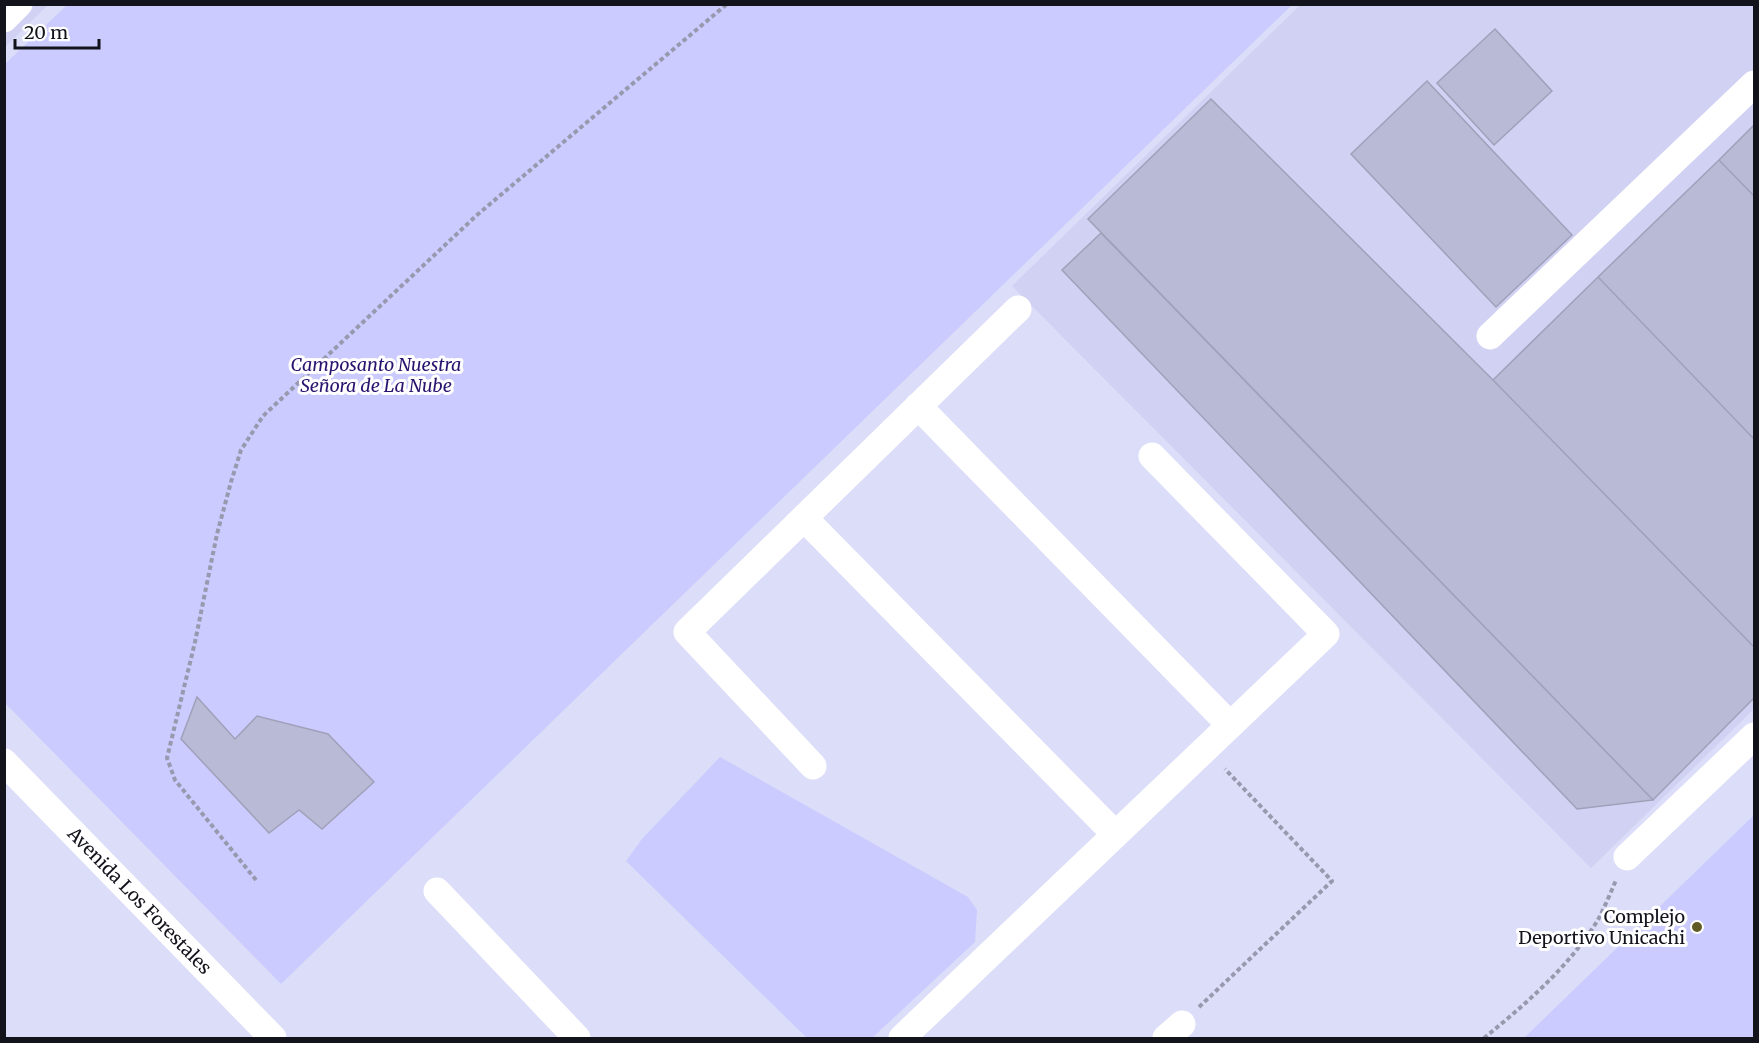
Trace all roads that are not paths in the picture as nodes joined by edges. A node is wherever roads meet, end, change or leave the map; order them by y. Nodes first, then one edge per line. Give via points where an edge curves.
1 (19, 4) edge
2 (4, 19) edge
3 (1755, 84) edge
4 (1018, 309) dead end
5 (1490, 336) dead end
6 (918, 406) junction
7 (1152, 456) dead end
8 (804, 518) junction
9 (1230, 725) junction
10 (1755, 736) edge
11 (4, 762) edge
12 (813, 766) dead end
13 (1116, 834) junction
14 (1627, 857) road end
15 (437, 891) dead end
16 (273, 1038) edge
17 (577, 1038) edge
18 (902, 1038) edge

1 - 2 street
3 - 5 street
4 - 6 street
6 - 8 street
6 - 9 street
7 - 9 street via 1326,634
8 - 12 street via 687,632
8 - 13 street
9 - 13 street
10 - 14 street
11 - 16 street, Avenida Los Forestales
13 - 18 street
15 - 17 street

